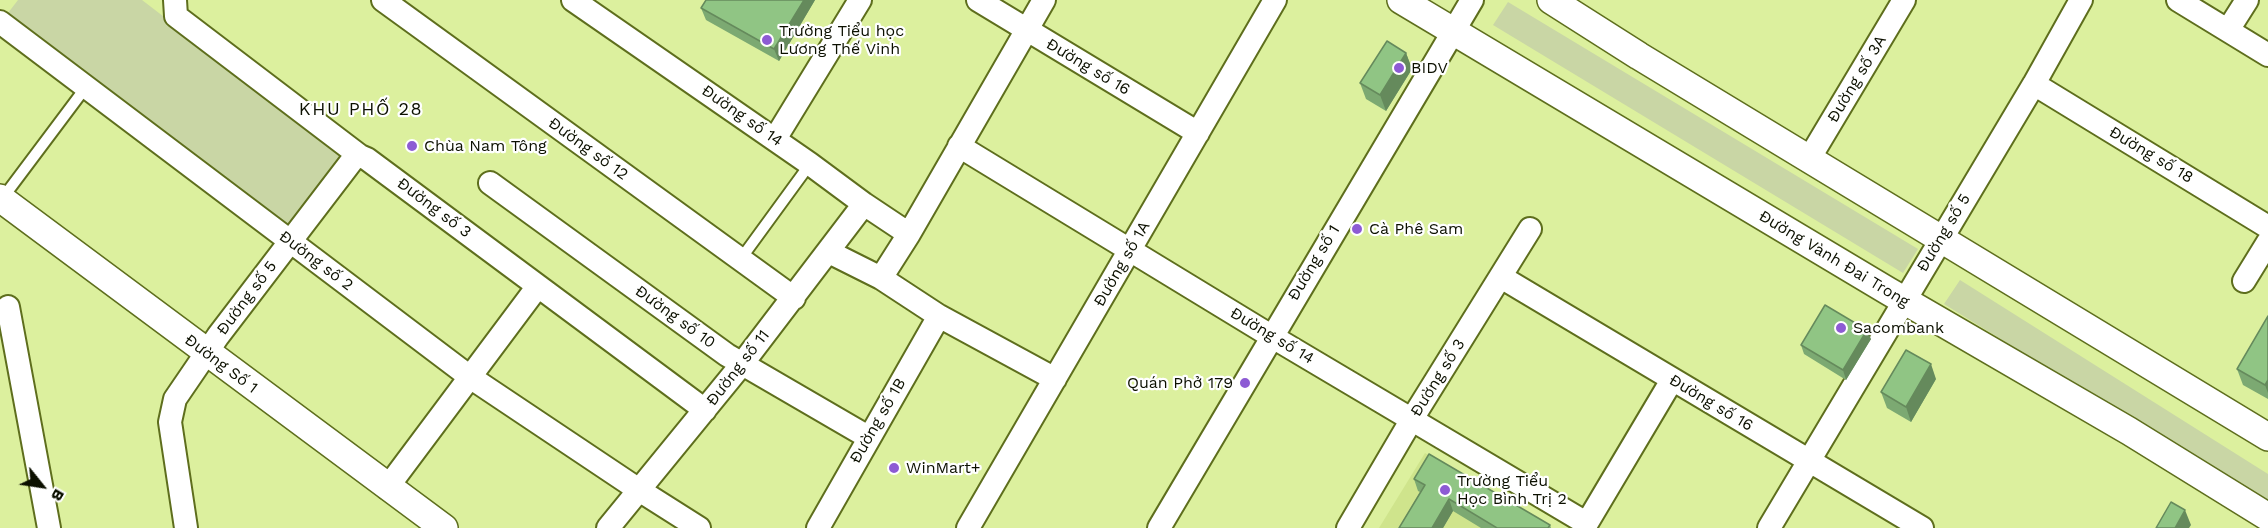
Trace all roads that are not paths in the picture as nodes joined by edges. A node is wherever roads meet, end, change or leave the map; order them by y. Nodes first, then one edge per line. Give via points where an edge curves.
1 (175, 0) edge
2 (383, 0) edge
3 (573, 0) edge
4 (860, 0) edge
5 (978, 0) edge
6 (1044, 0) edge
7 (1275, 0) edge
8 (1401, 0) edge
9 (1472, 0) edge
10 (1551, 0) edge
11 (2081, 0) edge
12 (2178, 0) edge
13 (2247, 0) edge
14 (1894, 3) edge
15 (0, 22) edge
16 (1026, 29) junction
17 (2228, 30) junction
18 (1453, 31) junction
19 (2268, 55) edge
20 (2034, 84) junction
21 (86, 87) junction
22 (1198, 133) junction
23 (775, 139) junction
24 (959, 146) junction
25 (360, 156) junction
26 (1809, 159) junction
27 (810, 164) junction
28 (490, 183) dead end
29 (1, 198) edge
30 (864, 204) junction
31 (2268, 227) edge
32 (1530, 229) dead end
33 (909, 234) junction
34 (1941, 239) junction
35 (290, 242) junction
36 (2268, 242) edge
37 (1130, 251) junction
38 (829, 252) junction
39 (740, 260) junction
40 (1501, 277) junction
41 (881, 278) junction
42 (2244, 281) dead end
43 (538, 286) junction
44 (794, 298) junction
45 (1903, 300) junction
46 (8, 307) dead end
47 (939, 316) junction
48 (1271, 336) junction
49 (207, 352) junction
50 (742, 364) junction
51 (470, 377) junction
52 (1056, 379) junction
53 (1672, 380) junction
54 (705, 410) junction
55 (1412, 419) junction
56 (868, 437) junction
57 (2268, 438) edge
58 (1809, 461) junction
59 (387, 488) junction
60 (639, 490) junction
61 (2268, 516) edge
62 (977, 525) edge
63 (1585, 526) edge
64 (49, 528) edge
65 (186, 528) edge
66 (444, 528) edge
67 (608, 528) edge
68 (699, 528) edge
69 (818, 528) edge
70 (1159, 528) edge
71 (1348, 528) edge
72 (1769, 528) edge
73 (1922, 528) edge

1 - 25 street, Đường số 3 via 176,16
2 - 39 street, Đường số 12
3 - 23 street, Đường số 14
4 - 23 street
5 - 16 street, Đường số 16
6 - 16 street
7 - 22 street, Đường số 1A
8 - 18 street, Đường Vành Đai Trong
9 - 18 street, Đường số 1
10 - 26 street
11 - 20 street, Đường số 5
12 - 17 street
13 - 17 street
14 - 26 street, Đường số 3A
15 - 21 street, Đường số 2
16 - 22 street, Đường số 16
16 - 24 street
17 - 19 street
18 - 45 street, Đường Vành Đai Trong
18 - 48 street, Đường số 1
20 - 31 street, Đường số 18
20 - 34 street, Đường số 5
21 - 29 lane
21 - 35 street, Đường số 2
22 - 37 street, Đường số 1A
23 - 27 street, Đường số 14
24 - 33 street
24 - 37 street, Đường số 14
25 - 35 street, Đường số 5 via 354,158
25 - 43 street, Đường số 3
26 - 34 street
27 - 30 street, Đường số 14
27 - 39 lane
28 - 50 street, Đường số 10
29 - 49 street, Đường Số 1
30 - 33 street, Đường số 14
30 - 38 street, Đường số 11
32 - 40 street, Đường số 3
33 - 41 street
34 - 45 street, Đường số 5
34 - 57 street
35 - 49 street, Đường số 5
35 - 51 street, Đường số 2
36 - 42 street
37 - 48 street, Đường số 14
37 - 52 street, Đường số 1A
38 - 41 street
38 - 44 street, Đường số 11
39 - 44 street, Đường số 12
40 - 53 street, Đường số 16
40 - 55 street, Đường số 3
41 - 47 street
43 - 51 street
43 - 54 street, Đường số 3
44 - 50 street, Đường số 11
45 - 58 street, Đường số 5
45 - 61 street, Đường Vành Đai Trong
46 - 64 street
47 - 52 street
47 - 56 street, Đường số 1B
48 - 55 street, Đường số 14
48 - 70 street, Đường số 1
49 - 59 street, Đường Số 1
49 - 65 street, Đường số 5 via 171,410
50 - 54 street, Đường số 11
50 - 56 street, Đường số 10
51 - 59 street
51 - 60 street, Đường số 2
52 - 62 street, Đường số 1A
53 - 58 street, Đường số 16
53 - 63 street
54 - 60 street, Đường số 11
55 - 63 street, Đường số 14
55 - 71 street, Đường số 3
56 - 69 street, Đường số 1B
58 - 72 street, Đường số 5
58 - 73 street, Đường số 16
59 - 66 street, Đường Số 1
60 - 67 street, Đường số 11
60 - 68 street, Đường số 2

